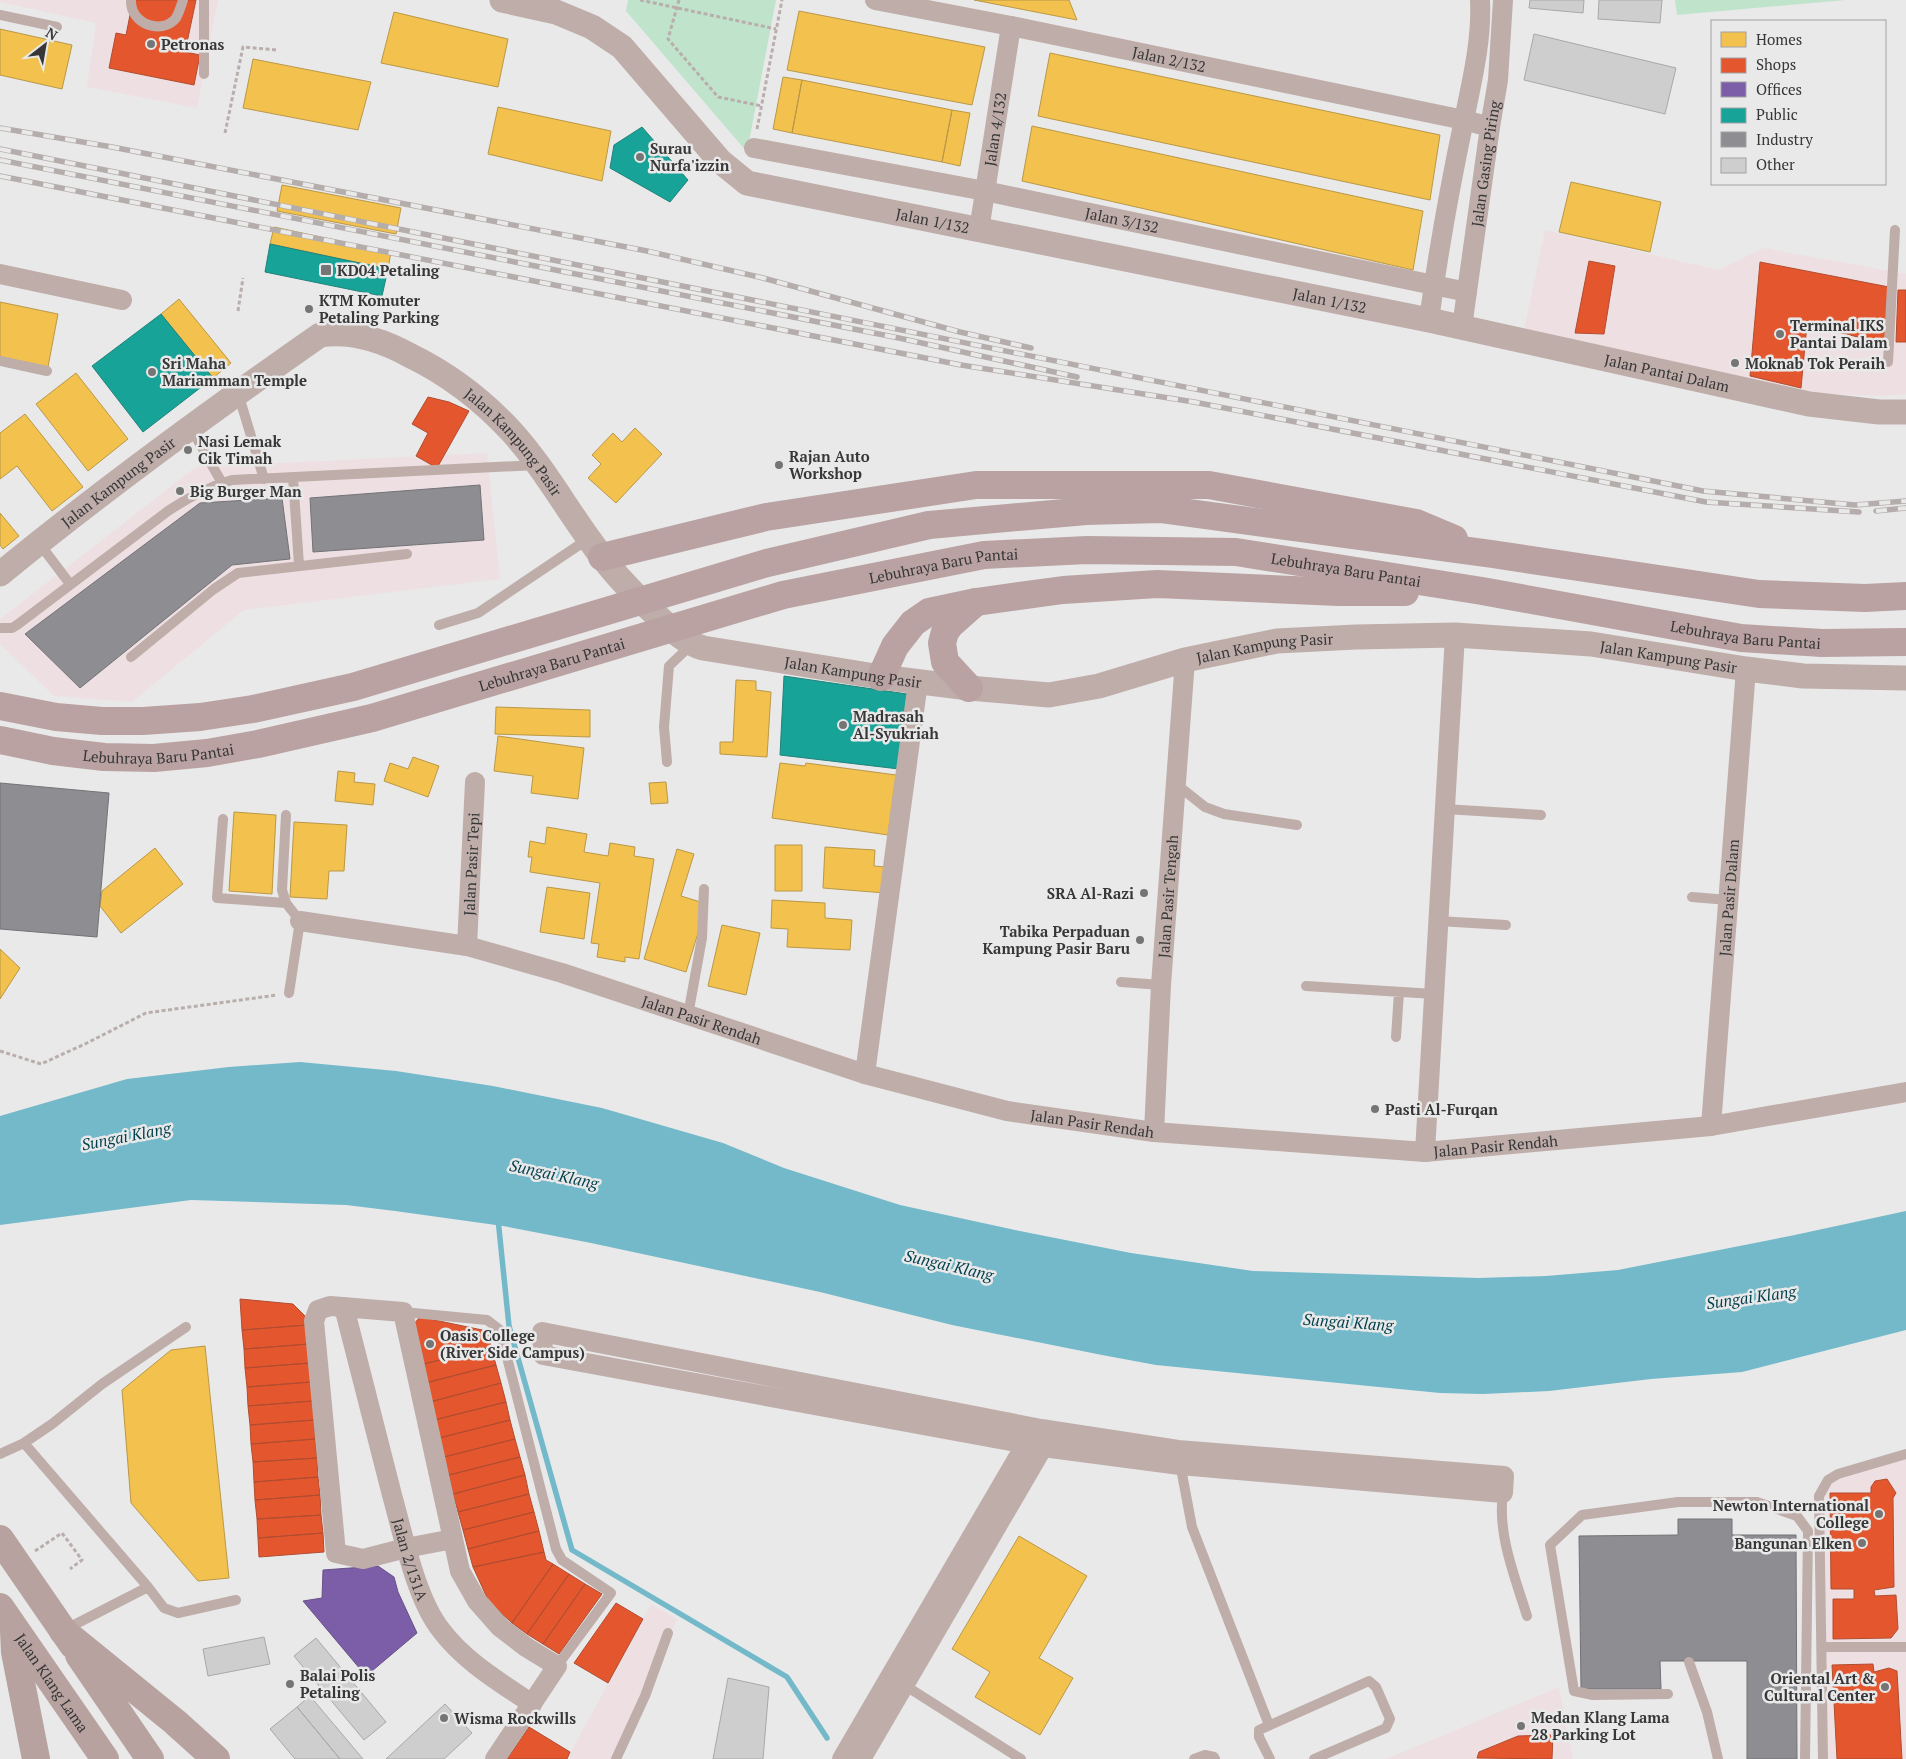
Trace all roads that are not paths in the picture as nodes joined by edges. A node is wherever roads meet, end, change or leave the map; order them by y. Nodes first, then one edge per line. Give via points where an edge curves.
1 (131, 0) edge
2 (183, 0) edge
3 (204, 0) edge
4 (502, 0) edge
5 (875, 0) edge
6 (1480, 0) edge
7 (1503, 0) edge
8 (0, 15) edge
9 (1012, 26) junction
10 (57, 27) dead end
11 (204, 74) dead end
12 (1464, 120) junction
13 (1490, 127) junction
14 (754, 148) road end
15 (985, 191) junction
16 (979, 230) junction
17 (1895, 230) dead end
18 (0, 274) edge
19 (1434, 286) junction
20 (1467, 292) junction
21 (122, 300) dead end
22 (1429, 320) junction
23 (1462, 327) junction
24 (0, 361) edge
25 (1888, 362) dead end
26 (47, 371) dead end
27 (238, 392) junction
28 (1906, 412) edge
29 (191, 428) junction
30 (538, 465) junction
31 (293, 477) junction
32 (264, 479) junction
33 (222, 483) junction
34 (39, 542) junction
35 (595, 548) junction
36 (407, 554) dead end
37 (1492, 554) junction
38 (299, 565) junction
39 (0, 574) edge
40 (70, 584) junction
41 (1482, 591) junction
42 (1906, 596) edge
43 (976, 602) junction
44 (439, 625) dead end
45 (0, 628) edge
46 (1455, 635) junction
47 (1906, 642) edge
48 (691, 645) junction
49 (130, 657) dead end
50 (1185, 660) junction
51 (1746, 669) junction
52 (881, 677) junction
53 (1906, 678) edge
54 (918, 682) junction
55 (969, 688) junction
56 (0, 706) edge
57 (0, 740) edge
58 (667, 762) dead end
59 (475, 782) dead end
60 (1175, 782) junction
61 (1445, 809) junction
62 (286, 815) dead end
63 (1541, 815) dead end
64 (223, 819) dead end
65 (1298, 825) dead end
66 (704, 889) dead end
67 (1692, 897) dead end
68 (1728, 900) junction
69 (286, 903) junction
70 (300, 921) junction
71 (1438, 921) junction
72 (1506, 925) dead end
73 (467, 946) junction
74 (1121, 982) dead end
75 (1161, 984) junction
76 (1306, 986) dead end
77 (1399, 992) junction
78 (289, 993) road end
79 (1434, 994) junction
80 (688, 1015) junction
81 (1396, 1037) dead end
82 (865, 1074) junction
83 (1906, 1092) edge
84 (1711, 1126) junction
85 (1154, 1132) junction
86 (1425, 1152) junction
87 (344, 1307) junction
88 (403, 1312) junction
89 (186, 1327) dead end
90 (1037, 1440) junction
91 (24, 1443) junction
92 (0, 1454) edge
93 (1906, 1454) edge
94 (1179, 1457) junction
95 (1502, 1493) joint
96 (0, 1539) edge
97 (453, 1539) junction
98 (406, 1548) junction
99 (148, 1587) junction
100 (236, 1600) dead end
101 (1526, 1616) dead end
102 (7, 1617) edge
103 (668, 1633) dead end
104 (65, 1634) junction
105 (1822, 1647) junction
106 (1906, 1647) edge
107 (1689, 1662) dead end
108 (557, 1666) junction
109 (896, 1680) junction
110 (1668, 1694) dead end
111 (532, 1704) junction
112 (1269, 1725) junction
113 (36, 1759) edge
114 (105, 1759) edge
115 (150, 1759) edge
116 (216, 1759) edge
117 (495, 1759) edge
118 (616, 1759) edge
119 (842, 1759) edge
120 (861, 1759) edge
121 (1021, 1759) edge
122 (1194, 1759) edge
123 (1215, 1759) edge
124 (1270, 1759) edge
125 (1314, 1759) edge
126 (1718, 1759) edge
127 (1805, 1759) edge
128 (1823, 1759) edge

1 - 2 lane via 131,9 139,20 163,26 176,18
3 - 11 lane
4 - 16 street, Jalan 1/132 via 556,12 592,27 622,48 720,161 747,183
5 - 9 street, Jalan 2/132
6 - 12 street via 1481,21 1474,77
7 - 13 street, Jalan Gasing Piring via 1498,80
8 - 10 lane
9 - 12 street, Jalan 2/132
9 - 15 street, Jalan 4/132
12 - 13 street, Jalan 2/132
12 - 19 street
13 - 20 street, Jalan Gasing Piring
14 - 15 street, Jalan 3/132
15 - 16 street, Jalan 4/132
15 - 19 street, Jalan 3/132
16 - 22 street, Jalan 1/132
17 - 25 lane
18 - 21 street
19 - 20 street, Jalan 3/132
19 - 22 street
20 - 23 street, Jalan Gasing Piring
22 - 23 street, Jalan Pantai Dalam
23 - 28 street, Jalan Pantai Dalam via 1809,404
24 - 26 lane
27 - 29 street, Jalan Kampung Pasir
27 - 30 street, Jalan Kampung Pasir via 320,336 333,333 365,338 393,346 452,380 511,431
27 - 32 lane
29 - 33 lane
29 - 34 street, Jalan Kampung Pasir
30 - 31 lane
30 - 35 street, Jalan Kampung Pasir
31 - 32 lane
31 - 38 lane
32 - 33 lane
33 - 40 lane via 168,511
34 - 39 street, Jalan Kampung Pasir
34 - 40 lane
35 - 37 highway via 766,517 976,485 1209,485 1416,523
35 - 44 lane via 478,613
35 - 48 street, Jalan Kampung Pasir via 647,606
36 - 38 lane
37 - 42 highway, Lebuhraya Baru Pantai via 1759,594 1865,598
37 - 56 highway, Lebuhraya Baru Pantai via 1160,509 1086,511 929,525 767,563 352,687 253,709 200,718 102,721 56,717
38 - 49 lane via 235,574
40 - 45 lane via 17,625
41 - 43 highway via 1338,592 1157,584 1064,590
41 - 47 highway, Lebuhraya Baru Pantai via 1741,638
41 - 57 highway, Lebuhraya Baru Pantai via 1236,552 1087,550 984,554 783,594 372,718 250,745 207,753 144,757 54,751
43 - 52 highway via 928,612 912,622 895,646
43 - 55 highway via 945,632 942,643 945,662
46 - 50 street, Jalan Kampung Pasir via 1277,641
46 - 51 street, Jalan Kampung Pasir via 1591,644
46 - 61 street
48 - 52 street, Jalan Kampung Pasir
48 - 58 lane via 669,666 664,727
50 - 55 street, Jalan Kampung Pasir via 1099,686 1049,695
50 - 60 street, Jalan Pasir Tengah
51 - 53 street, Jalan Kampung Pasir via 1803,676
51 - 68 street, Jalan Pasir Dalam
52 - 54 street, Jalan Kampung Pasir
54 - 55 street, Jalan Kampung Pasir
54 - 82 street
59 - 73 street, Jalan Pasir Tepi
60 - 65 lane via 1205,807 1224,814
60 - 75 street, Jalan Pasir Tengah
61 - 63 lane
61 - 71 street
62 - 69 lane via 282,890
64 - 69 lane via 216,898
66 - 80 lane via 702,938
67 - 68 lane
68 - 84 street, Jalan Pasir Dalam
69 - 70 lane
70 - 73 street, Jalan Pasir Rendah
70 - 78 lane
71 - 72 lane
71 - 79 street
73 - 80 street, Jalan Pasir Rendah via 562,973
74 - 75 lane
75 - 85 street, Jalan Pasir Tengah
76 - 77 lane
77 - 79 lane
77 - 81 lane
79 - 86 street
80 - 82 street, Jalan Pasir Rendah
82 - 85 street, Jalan Pasir Rendah via 1007,1111
83 - 84 street, Jalan Pasir Rendah
84 - 86 street, Jalan Pasir Rendah
85 - 86 street, Jalan Pasir Rendah
87 - 88 street
87 - 98 street, Jalan 2/131A
87 - 98 street via 330,1306 318,1310 314,1321 336,1553 363,1559
88 - 97 street
88 - 108 lane via 487,1320 500,1330 556,1549 562,1560 610,1593
89 - 91 lane via 102,1384
90 - 90 street via 544,1355 542,1332
90 - 94 street
90 - 109 street
91 - 92 lane
91 - 99 lane
93 - 105 lane via 1838,1474 1828,1480 1819,1496
94 - 95 street via 1504,1476
94 - 112 lane via 1192,1527
95 - 101 lane via 1503,1532
96 - 104 main road
97 - 98 street
97 - 108 street via 460,1571 477,1601 500,1627
98 - 111 street, Jalan 2/131A via 426,1607 440,1629 476,1665
99 - 100 lane via 164,1608 178,1613
99 - 104 lane
102 - 113 main road
102 - 114 main road, Jalan Klang Lama
103 - 118 lane via 645,1696
104 - 115 main road
104 - 116 main road
105 - 106 lane
105 - 128 lane
107 - 126 lane via 1707,1712
108 - 111 street
109 - 119 street
109 - 120 street
109 - 121 lane
110 - 127 lane via 1593,1695 1574,1691 1550,1545 1582,1515 1678,1502 1757,1502 1797,1516 1808,1531
111 - 117 street
112 - 124 lane via 1259,1730 1259,1737
112 - 125 lane via 1369,1682 1376,1687 1390,1719 1386,1728
122 - 123 lane via 1205,1755

